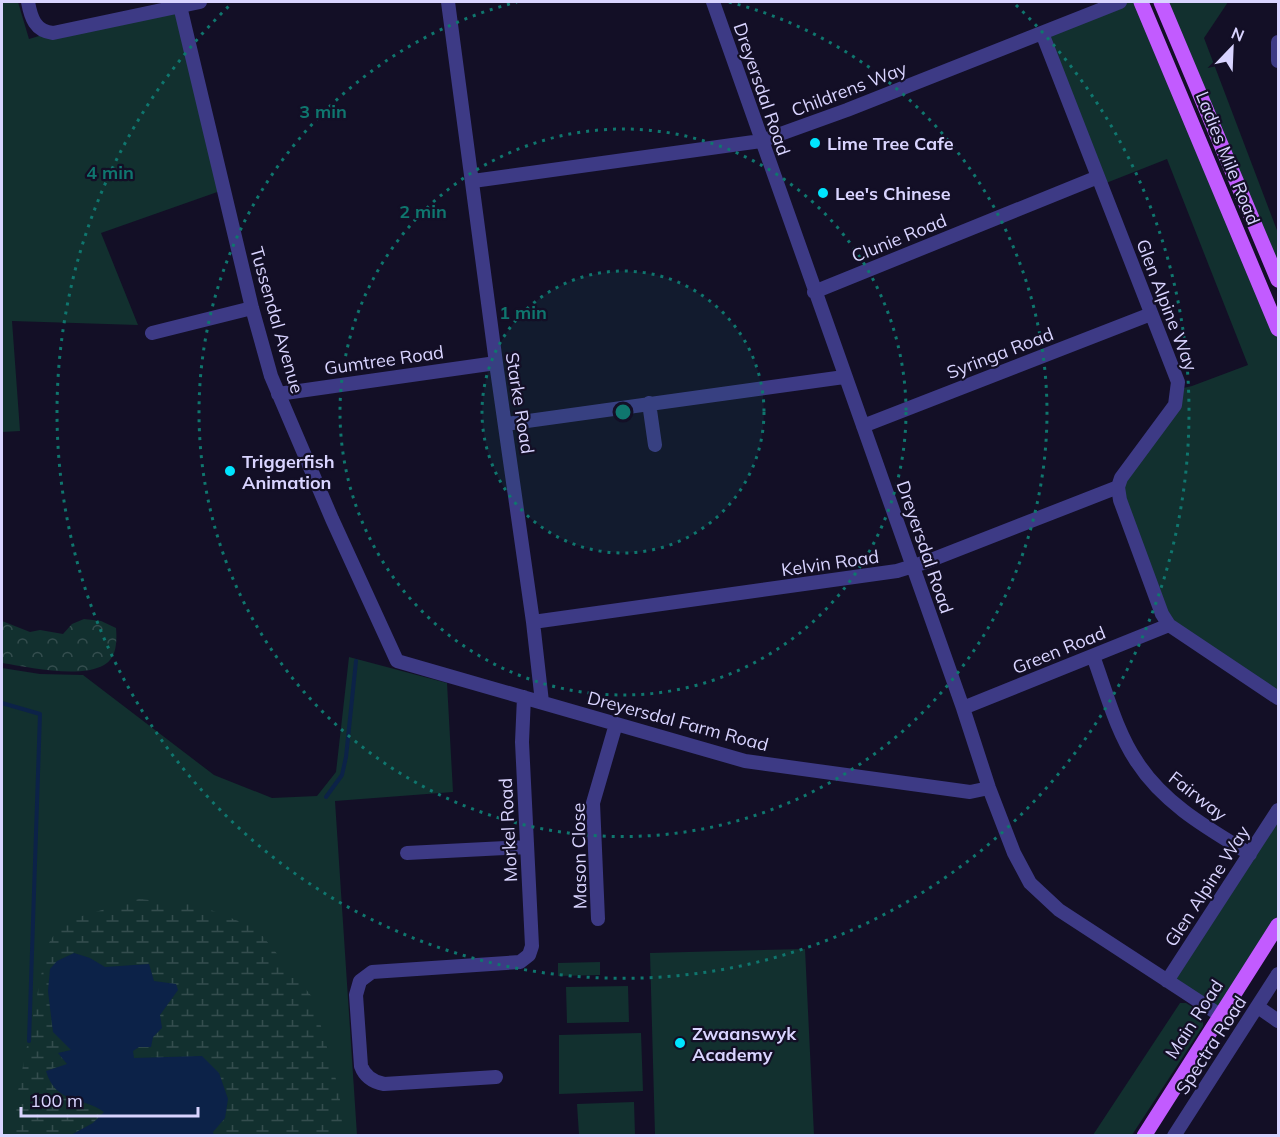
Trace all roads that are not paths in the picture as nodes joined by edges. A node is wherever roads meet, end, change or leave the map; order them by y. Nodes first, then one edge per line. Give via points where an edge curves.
1 (28, 2) edge
2 (200, 2) edge
3 (448, 2) edge
4 (1120, 2) edge
5 (1141, 2) edge
6 (1161, 2) edge
7 (717, 3) edge
8 (1100, 5) edge
9 (180, 6) junction
10 (1042, 33) junction
11 (1278, 42) edge
12 (1278, 61) edge
13 (761, 141) junction
14 (1098, 177) junction
15 (473, 181) junction
16 (1278, 280) edge
17 (814, 292) junction
18 (252, 308) junction
19 (1151, 314) junction
20 (1278, 329) edge
21 (152, 333) dead end
22 (496, 363) junction
23 (844, 377) junction
24 (278, 394) junction
25 (649, 403) junction
26 (506, 424) junction
27 (863, 426) junction
28 (655, 445) dead end
29 (1118, 487) junction
30 (912, 567) junction
31 (533, 622) junction
32 (1169, 625) junction
33 (1093, 656) junction
34 (397, 661) joint
35 (524, 697) junction
36 (1278, 698) edge
37 (542, 702) junction
38 (963, 708) junction
39 (616, 724) junction
40 (989, 788) junction
41 (1278, 810) edge
42 (527, 847) junction
43 (407, 853) dead end
44 (1250, 854) junction
45 (598, 920) dead end
46 (1278, 925) edge
47 (1278, 974) edge
48 (1167, 981) junction
49 (1258, 1006) junction
50 (1220, 1015) junction
51 (1278, 1021) edge
52 (496, 1077) dead end
53 (1144, 1136) edge
54 (1174, 1136) edge

1 - 9 street via 32,19 46,32
2 - 9 street
3 - 15 street, Starke Road
4 - 8 street, Childrens Way
5 - 20 main road, Ladies Mile Road
6 - 16 main road, Ladies Mile Road
7 - 13 street, Dreyersdal Road
8 - 10 street, Childrens Way
9 - 18 street, Tussendal Avenue
10 - 13 street, Childrens Way
10 - 14 street, Glen Alpine Way
11 - 12 street
13 - 15 street, Childrens Way
13 - 17 street, Dreyersdal Road
14 - 17 street, Clunie Road
14 - 19 street, Glen Alpine Way
15 - 22 street, Starke Road
17 - 23 street, Dreyersdal Road
18 - 21 street
18 - 24 street, Tussendal Avenue
19 - 27 street, Syringa Road
19 - 29 street, Glen Alpine Way via 1179,388 1175,405
22 - 24 street, Gumtree Road
22 - 26 street, Starke Road
23 - 25 street
23 - 27 street, Dreyersdal Road
24 - 34 street, Tussendal Avenue
25 - 26 street
25 - 28 street
26 - 31 street, Starke Road
27 - 30 street, Dreyersdal Road
29 - 30 street, Kelvin Road
29 - 32 street via 1123,512
30 - 31 street, Kelvin Road
30 - 38 street, Dreyersdal Road
31 - 37 street, Starke Road
32 - 33 street, Green Road
32 - 36 street
33 - 38 street, Green Road
33 - 44 street, Fairway via 1136,762 1167,798
34 - 35 street, Dreyersdal Farm Road
35 - 37 street, Dreyersdal Farm Road
35 - 42 street, Morkel Road
37 - 39 street, Dreyersdal Farm Road
38 - 40 street, Dreyersdal Road
39 - 40 street, Dreyersdal Farm Road via 745,761 970,792
39 - 45 street, Mason Close via 593,803
40 - 48 street, Dreyersdal Road via 1014,854 1030,883 1079,924
41 - 44 street, Glen Alpine Way
42 - 43 street
42 - 52 street, Morkel Road via 532,945 526,959 379,971 366,976 357,987 361,1066 371,1080 384,1084
44 - 48 street, Glen Alpine Way
46 - 50 main road, Main Road
47 - 49 street, Spectra Road
48 - 50 street, Dreyersdal Road
49 - 51 street
49 - 54 street, Spectra Road
50 - 53 main road, Main Road

